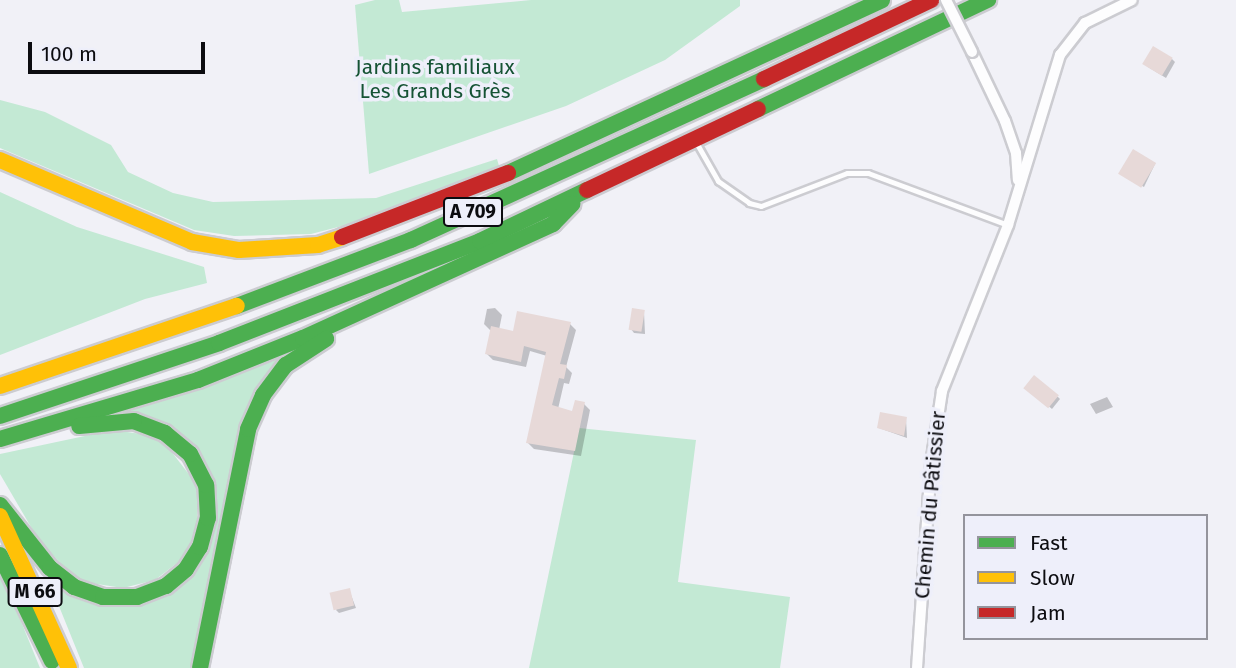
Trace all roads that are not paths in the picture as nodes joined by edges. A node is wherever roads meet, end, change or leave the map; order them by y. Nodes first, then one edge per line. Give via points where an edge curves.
1 (882, 0) edge
2 (931, 0) edge
3 (946, 0) edge
4 (988, 0) edge
5 (1132, 0) edge
6 (696, 141) junction
7 (0, 160) edge
8 (1018, 187) junction
9 (577, 198) junction
10 (1008, 225) junction
11 (396, 297) junction
12 (0, 386) edge
13 (0, 416) edge
14 (20, 433) junction
15 (0, 439) edge
16 (0, 505) edge
17 (0, 516) edge
18 (0, 555) edge
19 (55, 668) edge
20 (69, 668) edge
21 (200, 668) edge
22 (917, 668) edge

1 - 7 highway via 562,150 388,223 318,245 239,250 192,242
2 - 12 highway, A 709 via 641,138 411,240 179,328
3 - 8 street, bridge via 1016,153
4 - 6 highway, A 709
5 - 8 street, Chemin du Pâtissier via 1085,23 1060,55
6 - 9 highway, A 709
6 - 10 lane via 718,180 749,204 761,206 847,173 868,173
8 - 10 street, Chemin du Pâtissier
9 - 11 highway via 552,224
9 - 13 highway, A 709 via 231,339
10 - 22 street, Chemin du Pâtissier via 940,400
11 - 14 highway via 198,380
11 - 21 highway via 377,313 303,352 263,395 240,453
14 - 15 highway
14 - 16 highway via 40,435 108,421 134,421 165,433 190,454 206,485 205,528 186,569 166,586 137,597 103,597 74,587 50,568
17 - 20 highway, M 66
18 - 19 highway, M 66

